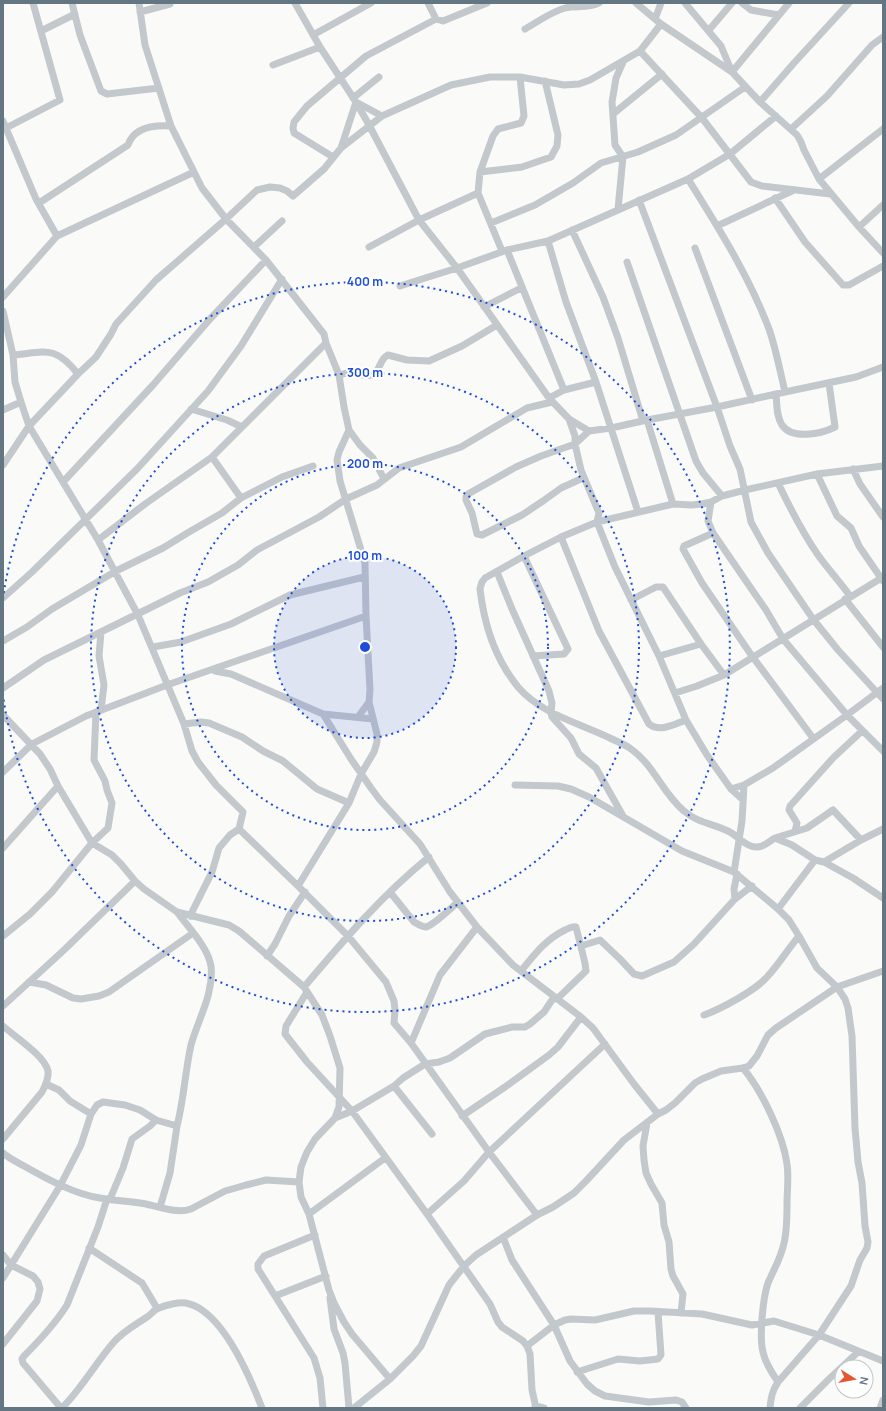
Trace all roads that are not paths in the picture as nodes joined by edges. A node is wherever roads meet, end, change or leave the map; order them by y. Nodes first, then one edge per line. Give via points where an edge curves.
1 (33, 3) edge
2 (72, 3) edge
3 (139, 3) edge
4 (295, 3) edge
5 (370, 3) edge
6 (428, 3) edge
7 (487, 3) edge
8 (599, 3) edge
9 (636, 3) edge
10 (661, 3) edge
11 (685, 3) edge
12 (732, 3) edge
13 (742, 3) edge
14 (789, 3) edge
15 (849, 3) edge
16 (170, 4) edge
17 (140, 12) junction
18 (75, 14) junction
19 (778, 15) junction
20 (436, 19) junction
21 (655, 19) junction
22 (661, 24) junction
23 (525, 29) dead end
24 (709, 30) junction
25 (41, 31) junction
26 (313, 35) junction
27 (883, 37) edge
28 (320, 47) junction
29 (640, 51) junction
30 (623, 62) junction
31 (273, 66) dead end
32 (732, 72) junction
33 (662, 74) junction
34 (378, 77) dead end
35 (520, 77) junction
36 (340, 78) junction
37 (545, 81) junction
38 (745, 87) junction
39 (159, 88) junction
40 (355, 100) junction
41 (760, 102) junction
42 (613, 114) junction
43 (382, 116) junction
44 (776, 116) junction
45 (702, 118) junction
46 (3, 121) edge
47 (369, 125) junction
48 (171, 126) junction
49 (6, 128) junction
50 (791, 129) junction
51 (883, 129) edge
52 (341, 148) junction
53 (730, 154) junction
54 (333, 157) junction
55 (623, 158) junction
56 (194, 172) junction
57 (480, 172) junction
58 (688, 179) junction
59 (819, 179) junction
60 (794, 190) junction
61 (478, 193) junction
62 (830, 194) junction
63 (775, 198) junction
64 (639, 200) junction
65 (39, 203) junction
66 (883, 205) edge
67 (618, 209) junction
68 (226, 219) junction
69 (419, 220) junction
70 (282, 221) dead end
71 (491, 223) junction
72 (717, 226) junction
73 (859, 227) junction
74 (572, 230) junction
75 (57, 236) junction
76 (548, 241) junction
77 (369, 246) dead end
78 (254, 247) junction
79 (695, 248) dead end
80 (505, 251) junction
81 (883, 253) edge
82 (266, 260) junction
83 (627, 262) dead end
84 (883, 266) edge
85 (457, 268) junction
86 (282, 279) junction
87 (400, 286) dead end
88 (522, 288) junction
89 (3, 297) edge
90 (484, 307) junction
91 (3, 311) edge
92 (497, 325) junction
93 (326, 343) junction
94 (13, 355) junction
95 (883, 367) edge
96 (78, 374) junction
97 (339, 375) junction
98 (596, 382) junction
99 (829, 383) junction
100 (564, 390) junction
101 (785, 392) junction
102 (776, 394) junction
103 (550, 400) junction
104 (752, 400) junction
105 (21, 402) junction
106 (717, 408) junction
107 (191, 409) junction
108 (3, 410) edge
109 (680, 414) junction
110 (569, 419) junction
111 (645, 420) junction
112 (29, 426) junction
113 (242, 427) junction
114 (611, 428) junction
115 (349, 430) junction
116 (589, 431) junction
117 (575, 444) junction
118 (212, 457) junction
119 (3, 465) edge
120 (313, 466) dead end
121 (883, 466) edge
122 (854, 469) junction
123 (817, 474) junction
124 (583, 478) junction
125 (384, 479) junction
126 (63, 482) junction
127 (778, 483) junction
128 (745, 490) junction
129 (722, 496) junction
130 (241, 498) junction
131 (346, 500) junction
132 (711, 502) junction
133 (674, 504) junction
134 (638, 512) junction
135 (883, 517) edge
136 (86, 518) junction
137 (597, 522) junction
138 (713, 533) junction
139 (561, 537) junction
140 (98, 540) junction
141 (524, 556) junction
142 (116, 571) junction
143 (497, 572) junction
144 (364, 577) junction
145 (882, 579) edge
146 (3, 598) edge
147 (848, 598) junction
148 (631, 600) junction
149 (138, 615) junction
150 (366, 616) junction
151 (813, 619) junction
152 (101, 632) junction
153 (783, 639) junction
154 (3, 641) edge
155 (701, 644) junction
156 (153, 647) junction
157 (883, 647) edge
158 (533, 656) junction
159 (659, 656) junction
160 (752, 656) junction
161 (211, 671) junction
162 (724, 675) junction
163 (167, 685) junction
164 (3, 688) edge
165 (880, 690) edge
166 (675, 693) junction
167 (883, 699) edge
168 (369, 702) junction
169 (99, 711) junction
170 (551, 713) junction
171 (323, 714) junction
172 (3, 715) edge
173 (847, 715) junction
174 (358, 717) junction
175 (373, 719) junction
176 (686, 720) junction
177 (184, 724) junction
178 (862, 731) junction
179 (813, 738) junction
180 (32, 744) junction
181 (883, 751) edge
182 (3, 772) edge
183 (361, 774) junction
184 (515, 785) dead end
185 (744, 785) junction
186 (58, 786) junction
187 (732, 790) junction
188 (743, 800) junction
189 (349, 803) junction
190 (623, 817) junction
191 (239, 829) junction
192 (883, 829) edge
193 (795, 831) junction
194 (775, 838) junction
195 (739, 840) junction
196 (861, 840) junction
197 (92, 842) junction
198 (3, 848) edge
199 (428, 857) junction
200 (815, 860) junction
201 (824, 862) junction
202 (735, 873) junction
203 (135, 881) junction
204 (298, 886) junction
205 (752, 886) junction
206 (305, 892) junction
207 (390, 892) junction
208 (883, 898) edge
209 (735, 899) junction
210 (458, 902) junction
211 (778, 909) junction
212 (177, 912) junction
213 (190, 916) junction
214 (477, 927) junction
215 (193, 933) junction
216 (3, 936) edge
217 (348, 936) junction
218 (799, 936) junction
219 (581, 946) junction
220 (267, 956) junction
221 (521, 971) junction
222 (883, 971) edge
223 (29, 982) junction
224 (837, 987) junction
225 (306, 989) junction
226 (556, 998) junction
227 (3, 1006) edge
228 (704, 1016) dead end
229 (581, 1017) junction
230 (3, 1026) edge
231 (411, 1043) junction
232 (605, 1044) junction
233 (439, 1062) junction
234 (426, 1064) junction
235 (743, 1068) junction
236 (434, 1075) junction
237 (46, 1084) junction
238 (394, 1086) junction
239 (340, 1097) junction
240 (352, 1111) junction
241 (90, 1114) junction
242 (658, 1114) junction
243 (462, 1116) junction
244 (335, 1118) junction
245 (156, 1120) junction
246 (647, 1123) junction
247 (177, 1126) junction
248 (432, 1134) dead end
249 (4, 1137) edge
250 (489, 1152) junction
251 (3, 1153) edge
252 (385, 1158) junction
253 (299, 1182) junction
254 (60, 1186) junction
255 (108, 1199) junction
256 (160, 1207) junction
257 (309, 1214) junction
258 (427, 1214) junction
259 (536, 1215) junction
260 (315, 1235) junction
261 (503, 1237) junction
262 (89, 1248) junction
263 (3, 1255) edge
264 (11, 1265) junction
265 (464, 1266) junction
266 (326, 1276) junction
267 (3, 1278) edge
268 (329, 1290) junction
269 (275, 1296) junction
270 (157, 1308) junction
271 (658, 1312) junction
272 (764, 1312) junction
273 (681, 1313) junction
274 (774, 1321) junction
275 (762, 1323) junction
276 (554, 1325) junction
277 (752, 1325) junction
278 (761, 1333) junction
279 (819, 1335) junction
280 (3, 1344) edge
281 (527, 1346) junction
282 (858, 1352) junction
283 (883, 1361) edge
284 (577, 1372) junction
285 (390, 1379) junction
286 (778, 1382) junction
287 (883, 1400) edge
288 (535, 1407) edge
289 (62, 1408) edge
290 (262, 1408) edge
291 (323, 1408) edge
292 (349, 1408) edge
293 (354, 1408) edge
294 (544, 1408) edge
295 (686, 1408) edge
296 (770, 1408) edge
297 (800, 1408) edge
298 (880, 1408) edge

1 - 25 street
2 - 18 street
3 - 17 street
4 - 26 street
5 - 26 street
6 - 20 street
7 - 20 street via 443,21
8 - 23 street via 591,7 564,8
9 - 21 street
10 - 21 street
11 - 24 street
12 - 24 street
13 - 19 street via 751,10
14 - 19 street
15 - 41 street
16 - 17 street
17 - 39 street via 145,44
18 - 25 street
18 - 39 street via 101,91 107,94
19 - 32 street
20 - 36 street via 369,54
21 - 22 street
22 - 29 street
22 - 32 street
24 - 32 street via 721,46
25 - 49 street via 60,100
26 - 28 street
27 - 50 street via 872,45 818,105
28 - 31 street
28 - 36 street
29 - 30 street
29 - 33 street
30 - 37 street via 579,84 564,85
30 - 42 street via 614,87
32 - 38 street
33 - 42 street
33 - 45 street
34 - 40 street
35 - 37 street
35 - 43 street via 490,77 452,85
35 - 57 street via 523,121 498,129
36 - 40 street
36 - 54 street via 307,106 294,122 293,128 294,134
37 - 57 street via 558,135 557,146 551,157 522,167
38 - 41 street
38 - 45 street
39 - 48 street
40 - 43 street
40 - 47 street
40 - 52 street
41 - 44 street
42 - 55 street via 615,146
43 - 47 street
44 - 50 street
44 - 53 street
45 - 53 street
45 - 55 street via 667,140
46 - 49 street
47 - 52 street
47 - 69 street
48 - 56 street
48 - 65 street via 156,125 142,130 132,137 128,145
49 - 65 street
50 - 59 street via 801,142
51 - 59 street
52 - 54 street
53 - 58 street
53 - 60 street via 755,184
54 - 68 street via 324,169 293,196 280,188 257,190
55 - 67 street
55 - 71 street via 600,163 535,205
56 - 68 street via 202,188
56 - 75 street
57 - 61 street
58 - 64 street
58 - 72 street
59 - 62 street
60 - 62 street
60 - 63 street
61 - 69 street
61 - 71 street
62 - 73 street
63 - 72 street
63 - 84 street via 805,242 843,285 849,285
64 - 67 street
64 - 106 street
65 - 75 street
66 - 73 street
67 - 74 street
68 - 78 street
68 - 96 street via 156,280 116,324 96,357
69 - 77 street
69 - 85 street
70 - 78 street
71 - 80 street
72 - 101 street via 761,311
73 - 81 street
74 - 76 street
74 - 111 street via 603,297
75 - 89 street
76 - 80 street
76 - 98 street via 566,302
78 - 82 street
79 - 104 street
80 - 85 street
80 - 88 street
82 - 86 street
82 - 126 street
83 - 109 street
85 - 87 street
85 - 90 street
86 - 93 street via 324,334
86 - 107 street via 241,346 208,391
88 - 90 street
88 - 100 street
90 - 92 street
91 - 94 street
92 - 97 street via 462,346 429,360 407,360 388,356 372,374 352,372
92 - 103 street
93 - 97 street
93 - 113 street
94 - 96 street via 56,353
94 - 105 street via 15,382
95 - 99 street
96 - 112 street
97 - 115 street
98 - 100 street
98 - 114 street
99 - 101 street
99 - 102 street via 834,427 807,435 791,432 782,426
100 - 103 street
101 - 102 street
102 - 104 street
103 - 110 street
103 - 125 street via 527,408 461,448 399,468
104 - 106 street
105 - 108 street
105 - 112 street
106 - 109 street
106 - 128 street via 740,469
107 - 113 street
107 - 136 street via 138,469
109 - 111 street
109 - 129 street via 696,461
110 - 116 street
110 - 117 street
111 - 114 street
111 - 133 street
112 - 119 street
112 - 126 street
113 - 118 street
114 - 116 street
114 - 134 street
115 - 125 street via 373,458
115 - 131 street via 337,457
116 - 117 street
117 - 124 street
117 - 124 street via 516,467 468,494 466,500 477,534 522,515 561,488
118 - 130 street
118 - 140 street
120 - 130 street via 282,477
121 - 122 street
122 - 123 street
122 - 135 street via 860,484
123 - 127 street
123 - 145 street via 837,516 851,528 859,546
124 - 137 street via 599,514
125 - 131 street
126 - 136 street
127 - 128 street
127 - 147 street via 792,513 815,551
128 - 129 street
128 - 151 street via 750,522
129 - 132 street
130 - 142 street via 222,513 163,548
131 - 144 street via 363,554 366,570
131 - 149 street via 257,550 238,565 208,582
132 - 133 street
132 - 138 street via 708,521
133 - 134 street
134 - 137 street
136 - 140 street
136 - 146 street
137 - 139 street
137 - 148 street
138 - 153 street
138 - 160 street via 684,546 683,549 702,583
139 - 141 street
139 - 176 street via 599,631 649,724 653,727 666,728
140 - 142 street
141 - 143 street
141 - 158 street via 568,649 564,654
142 - 149 street
142 - 154 street
143 - 158 street
143 - 170 street via 485,578 480,589 491,639 508,673 518,686 528,697
144 - 150 street
144 - 156 street via 290,595 231,624 181,642
145 - 147 street
147 - 151 street
147 - 157 street
148 - 155 street via 656,587 664,587
148 - 159 street
149 - 152 street
149 - 156 street
150 - 161 street
150 - 168 street
151 - 153 street
151 - 165 street via 843,656
152 - 164 street via 44,660
152 - 169 street via 99,656 104,685
153 - 160 street
153 - 173 street
155 - 159 street
155 - 162 street
156 - 163 street
158 - 170 street via 549,691
159 - 166 street
160 - 162 street
160 - 179 street
161 - 163 street
161 - 171 street via 231,674
162 - 166 street
163 - 169 street
163 - 177 street
165 - 167 street
165 - 173 street
166 - 176 street
168 - 174 street
168 - 175 street
169 - 180 street
169 - 197 street via 94,760 105,781 112,805 108,828
170 - 190 street via 571,738 579,754 596,768
170 - 195 street via 631,748 645,761 684,811 730,832
171 - 174 street
171 - 183 street
172 - 180 street
173 - 178 street
173 - 179 street
174 - 175 street
175 - 183 street via 377,742
176 - 187 street
177 - 189 street via 209,723 242,737 284,761 317,789
177 - 191 street via 198,762 216,785 243,812
178 - 181 street
178 - 193 street via 833,758 790,806 789,810 797,823
179 - 185 street via 773,768
180 - 182 street
180 - 186 street via 50,769
183 - 189 street
183 - 199 street
184 - 190 street via 558,786 571,789
185 - 187 street
185 - 188 street
186 - 197 street
186 - 198 street
187 - 188 street
188 - 195 street
189 - 204 street
190 - 202 street via 682,851
191 - 204 street
191 - 213 street via 219,848 212,872
192 - 196 street
193 - 194 street
193 - 196 street via 807,828 833,810
194 - 195 street via 763,846 754,847
194 - 200 street via 792,845
195 - 202 street
196 - 201 street
197 - 203 street via 121,864
197 - 216 street via 52,892
199 - 207 street
199 - 210 street
200 - 201 street
200 - 211 street
201 - 208 street
202 - 205 street
202 - 209 street
203 - 212 street
203 - 223 street
204 - 206 street
205 - 209 street
205 - 211 street
206 - 217 street
206 - 220 street
207 - 210 street via 414,922 424,927 431,925
207 - 217 street
209 - 219 street via 674,962 642,976 634,974 600,940
210 - 214 street
211 - 218 street
212 - 213 street
212 - 215 street
213 - 220 street via 229,925
214 - 221 street via 505,958
214 - 231 street via 440,975
215 - 223 street via 109,992 99,996 72,998 46,985
215 - 247 street via 207,953 211,979 208,997 192,1044
217 - 225 street
217 - 231 street via 386,982 394,1000 394,1023
218 - 224 street via 817,968
218 - 228 street via 766,978 742,996
219 - 221 street via 576,928 572,927 548,940
219 - 226 street via 585,973
220 - 225 street
221 - 226 street
222 - 224 street
223 - 227 street
224 - 235 street via 776,1028 764,1042 753,1062
224 - 279 street via 848,1008 852,1036 855,1128 868,1242 851,1286
225 - 239 street via 322,1016 338,1057
225 - 239 street via 286,1026 285,1034
226 - 229 street
226 - 233 street via 544,1012 525,1027 512,1027 485,1034 450,1058
229 - 232 street
229 - 243 street via 549,1055
230 - 237 street via 42,1060 48,1070
231 - 234 street
232 - 242 street
232 - 250 street
233 - 234 street
233 - 236 street
234 - 236 street
234 - 238 street
235 - 242 street via 721,1071 702,1079
235 - 272 street via 761,1093 778,1132 787,1164 785,1242 768,1283 764,1297
236 - 243 street
237 - 241 street via 59,1090
237 - 249 street
238 - 240 street
238 - 248 street
239 - 240 street
239 - 244 street
240 - 244 street
240 - 252 street
241 - 245 street via 103,1102 114,1103 140,1110
241 - 254 street via 81,1145
242 - 246 street
243 - 250 street
244 - 253 street via 315,1138 307,1152
245 - 247 street
245 - 255 street via 132,1139 123,1168
246 - 259 street via 624,1140 574,1193
246 - 273 street via 643,1146 646,1173 664,1210 671,1269 683,1294
247 - 256 street via 170,1173
250 - 258 street via 464,1181
250 - 259 street
251 - 254 street
252 - 257 street
252 - 258 street
253 - 256 street via 266,1180 246,1185 225,1191 186,1211
253 - 257 street via 301,1197
254 - 255 street
254 - 264 street
255 - 256 street
255 - 262 street
257 - 260 street
258 - 265 street
259 - 261 street
260 - 266 street
260 - 269 street via 264,1256 258,1264 258,1269
261 - 265 street
261 - 276 street via 512,1260
262 - 270 street via 142,1283
262 - 289 street via 61,1315 22,1359
263 - 264 street
264 - 267 street
264 - 280 street via 33,1276 40,1289 34,1306
265 - 281 street via 490,1304 498,1322
265 - 285 street via 449,1285 422,1346
266 - 268 street
266 - 269 street
268 - 285 street via 344,1322
268 - 292 street via 334,1329 345,1363
269 - 291 street via 314,1358 320,1378
270 - 289 street via 113,1342 74,1397
270 - 290 street via 185,1303 212,1317 234,1350
271 - 273 street
271 - 276 street via 634,1311 595,1320 571,1319
271 - 284 street via 661,1355 658,1359 618,1359
272 - 274 street
272 - 275 street
273 - 277 street via 702,1314
274 - 275 street
274 - 279 street
275 - 277 street
275 - 278 street
276 - 281 street
276 - 284 street
277 - 278 street
278 - 286 street via 762,1352
279 - 282 street
279 - 286 street
281 - 288 street
282 - 283 street
282 - 297 street
284 - 295 street via 586,1384 605,1396 649,1402 676,1400 682,1402
285 - 293 street
286 - 296 street
287 - 298 street
288 - 294 street

